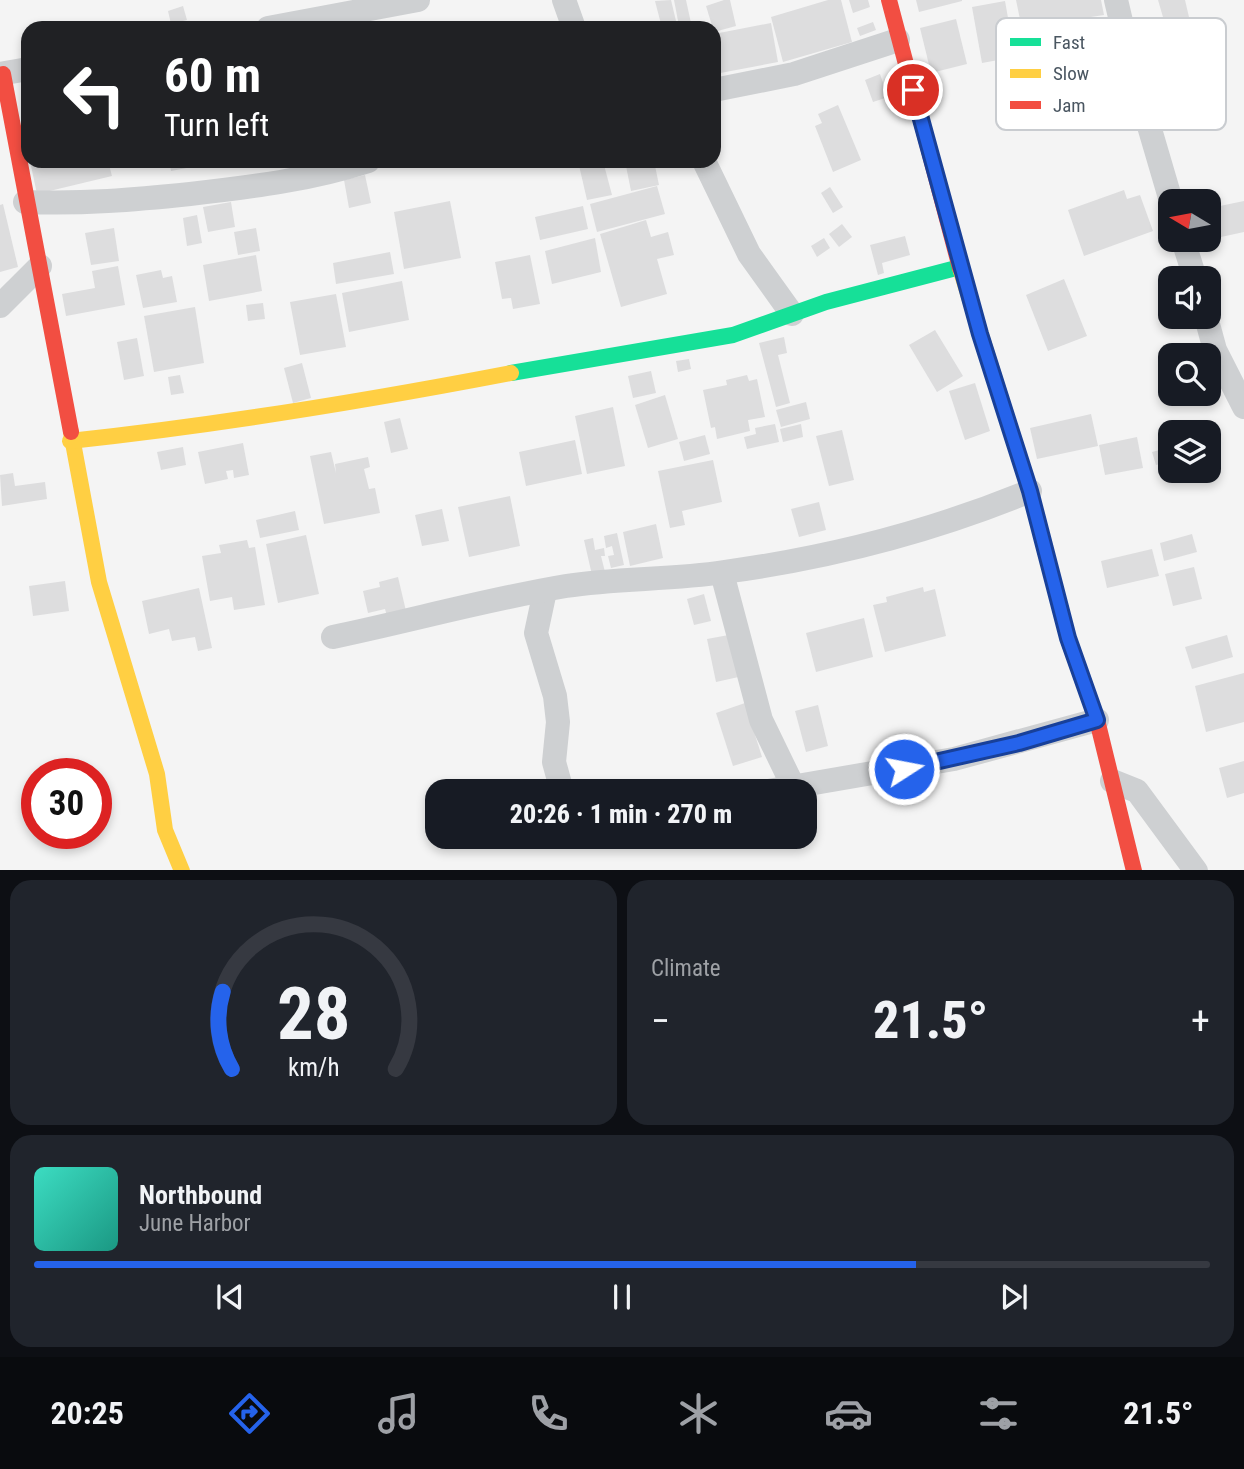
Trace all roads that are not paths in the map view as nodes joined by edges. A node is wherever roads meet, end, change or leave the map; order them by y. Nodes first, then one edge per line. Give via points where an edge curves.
1 (418, 0) edge
2 (564, 0) edge
3 (889, 0) edge
4 (1116, 0) edge
5 (1120, 18) edge
6 (306, 21) edge
7 (572, 21) edge
8 (898, 40) junction
9 (21, 70) edge
10 (1, 74) edge
11 (721, 89) edge
12 (1150, 130) edge
13 (347, 168) edge
14 (707, 168) edge
15 (1167, 189) edge
16 (25, 202) junction
17 (40, 266) junction
18 (961, 267) junction
19 (0, 306) edge
20 (792, 314) junction
21 (1209, 329) edge
22 (1244, 407) edge
23 (70, 441) junction
24 (1030, 491) junction
25 (722, 573) junction
26 (545, 591) junction
27 (333, 638) dead end
28 (1097, 720) junction
29 (559, 779) edge
30 (790, 779) edge
31 (1112, 781) junction
32 (817, 782) edge
33 (182, 870) edge
34 (1134, 870) edge
35 (1196, 870) edge

1 - 6 street
2 - 7 street
3 - 8 street
4 - 5 street
8 - 11 street via 794,74
8 - 18 street
9 - 10 street
10 - 16 street
12 - 15 street
13 - 16 street via 320,177 225,190 88,204
14 - 20 street via 749,254
16 - 17 street
17 - 19 street
17 - 23 street
18 - 20 street
18 - 24 street
20 - 23 street via 733,335 347,404
21 - 22 street
23 - 33 street via 99,582 157,774 165,830
24 - 25 street via 908,534
24 - 28 street via 1068,638
25 - 26 street
25 - 30 street via 761,720
26 - 27 street
26 - 29 street via 536,633 555,696 554,762
28 - 31 street
28 - 32 street via 954,759
31 - 34 street
31 - 35 street via 1137,790

